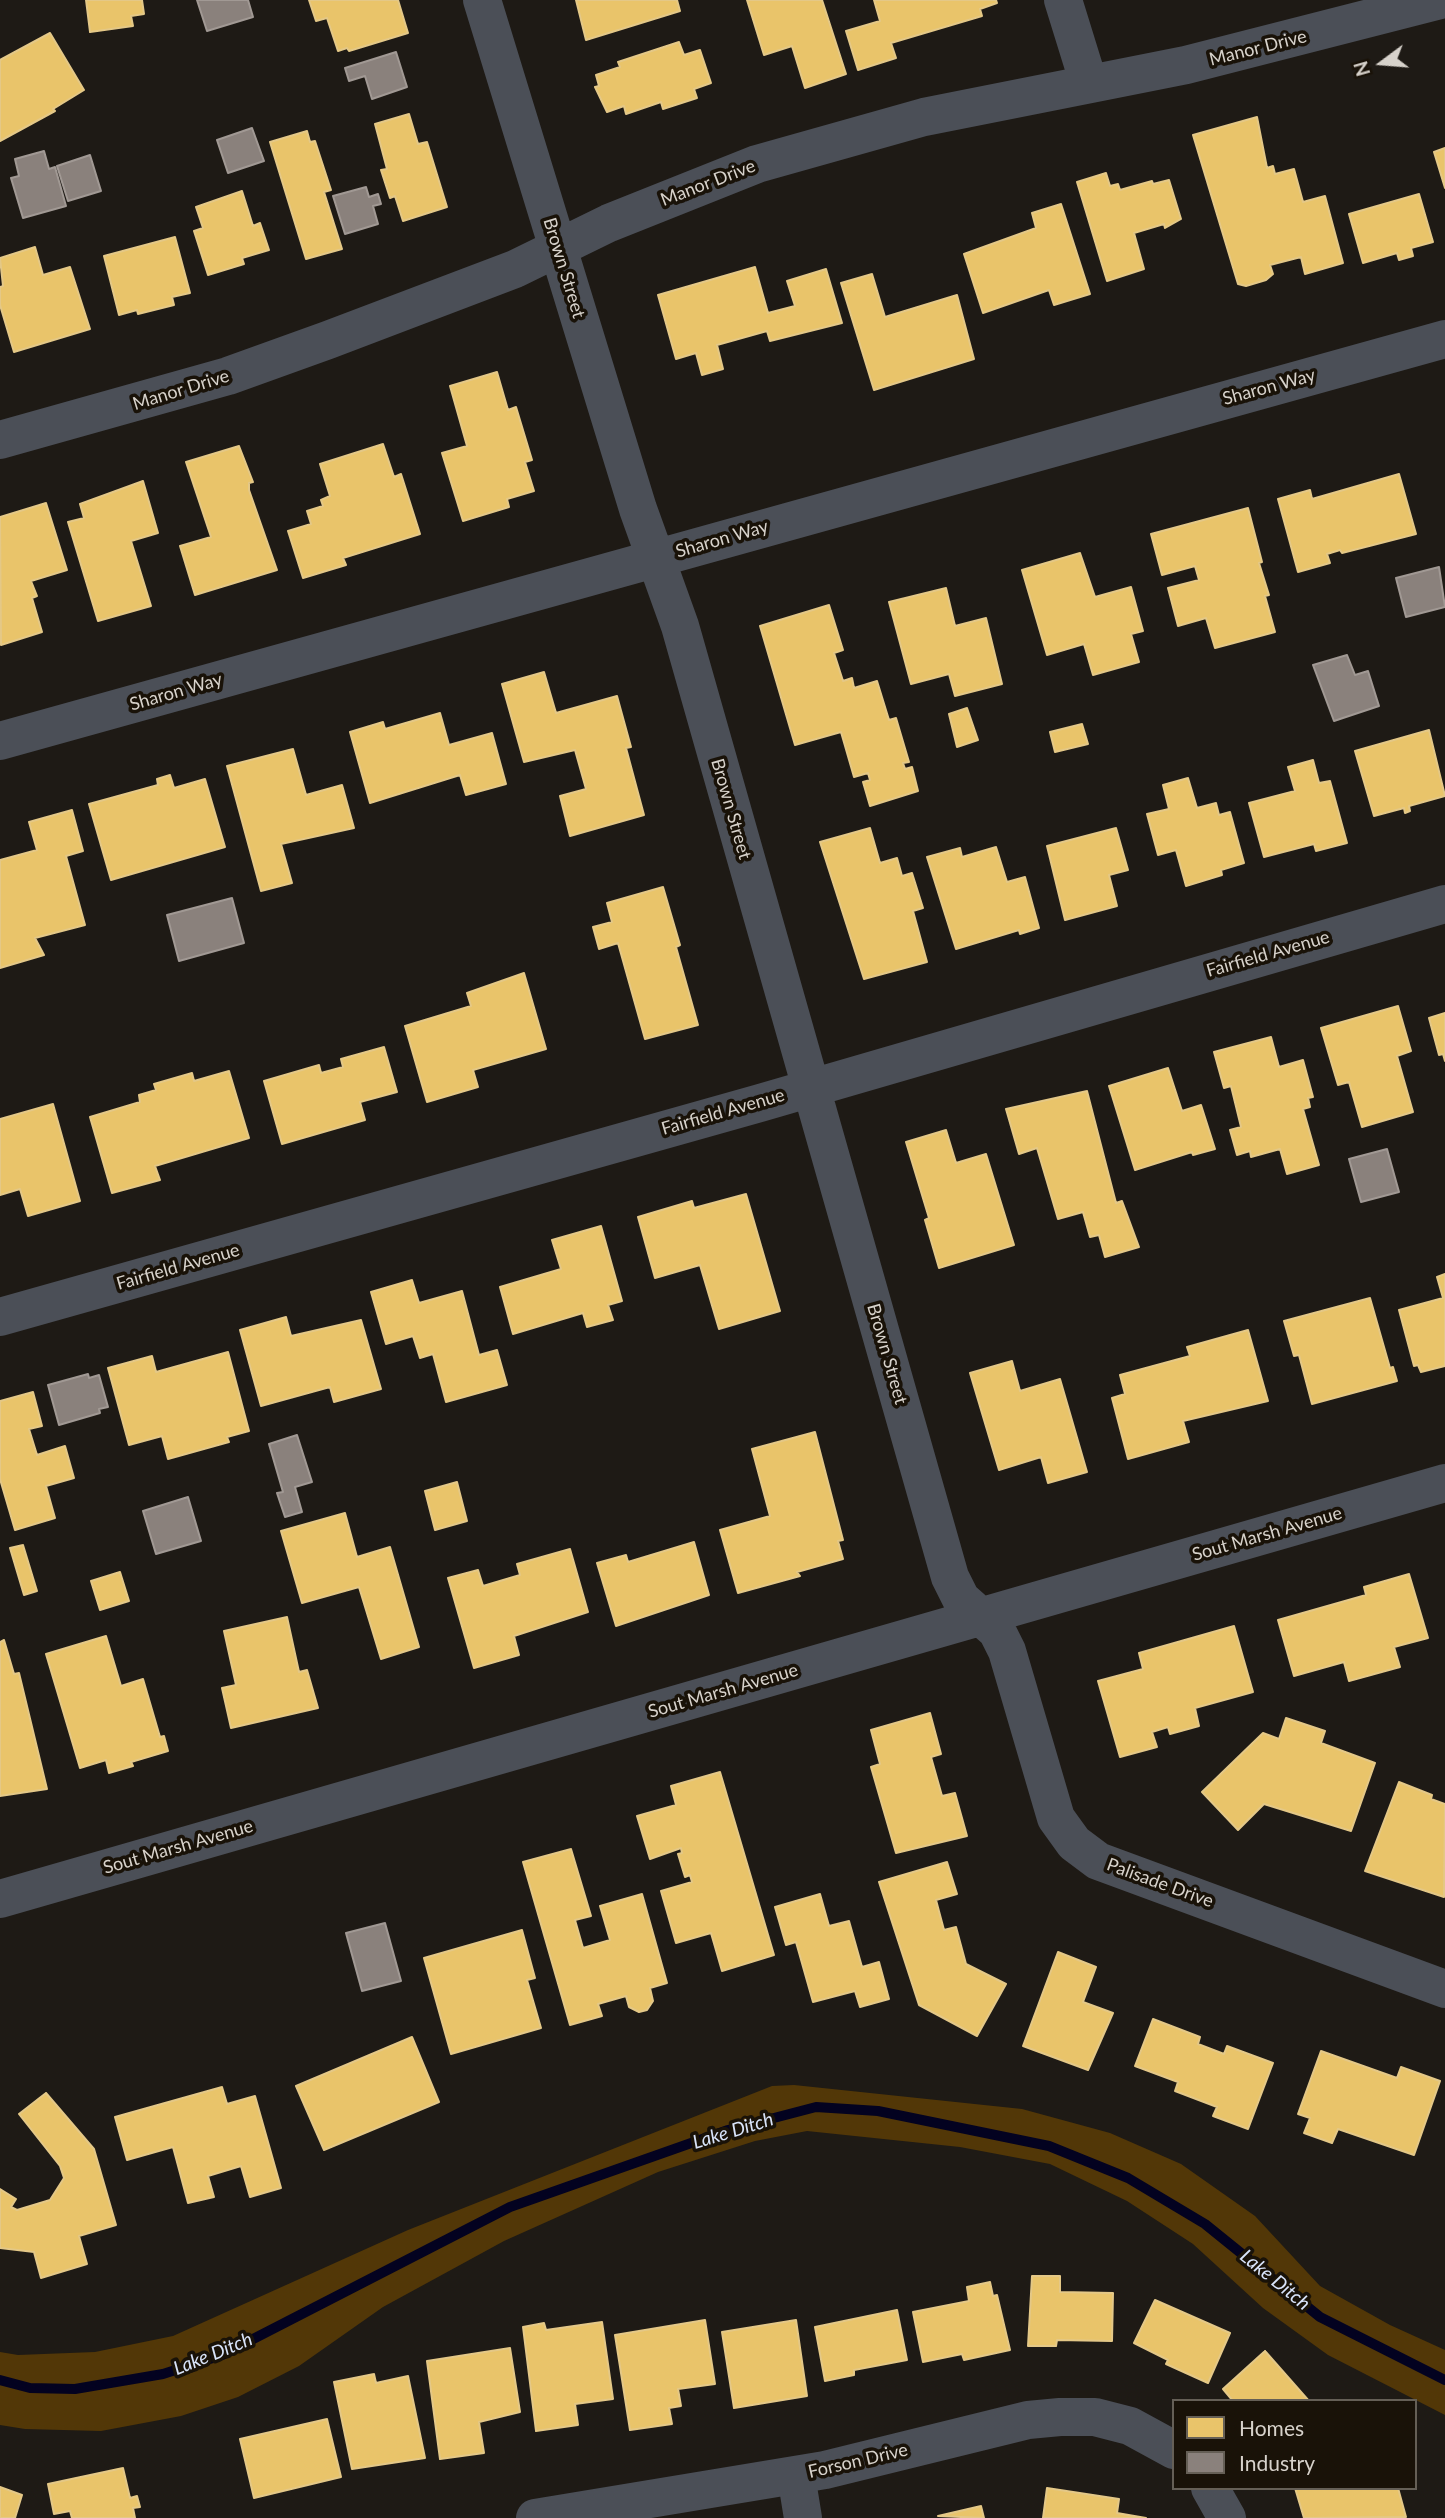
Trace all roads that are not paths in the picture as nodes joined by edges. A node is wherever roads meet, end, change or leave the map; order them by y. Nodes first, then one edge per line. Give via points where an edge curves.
1 (482, 0) edge
2 (1063, 0) edge
3 (1440, 0) edge
4 (1089, 84) junction
5 (558, 249) junction
6 (1445, 339) edge
7 (0, 440) edge
8 (655, 558) junction
9 (0, 741) edge
10 (1445, 904) edge
11 (810, 1086) junction
12 (0, 1317) edge
13 (1445, 1483) edge
14 (979, 1616) junction
15 (0, 1899) edge
16 (1445, 1989) edge
17 (1172, 2449) edge
18 (796, 2475) junction
19 (1211, 2490) edge
20 (535, 2518) edge
21 (803, 2518) edge
22 (1227, 2518) edge

1 - 5 street, Brown Street
2 - 4 street
3 - 4 street, Manor Drive via 1271,46
4 - 5 street, Manor Drive via 925,117 757,164 609,223
5 - 7 street, Manor Drive via 228,376
5 - 8 street, Brown Street
6 - 8 street, Sharon Way
8 - 9 street, Sharon Way
8 - 11 street, Brown Street via 680,626
10 - 11 street, Fairfield Avenue
11 - 12 street, Fairfield Avenue
11 - 14 street, Brown Street via 950,1577 961,1599
13 - 14 street, Sout Marsh Avenue
14 - 15 street, Sout Marsh Avenue
14 - 16 street, Palisade Drive via 997,1631 1007,1651 1056,1818 1074,1843 1098,1861
17 - 18 street, Forson Drive via 1130,2426 1095,2417 1060,2417 1028,2420
18 - 20 street, Forson Drive
18 - 21 street
19 - 22 street

